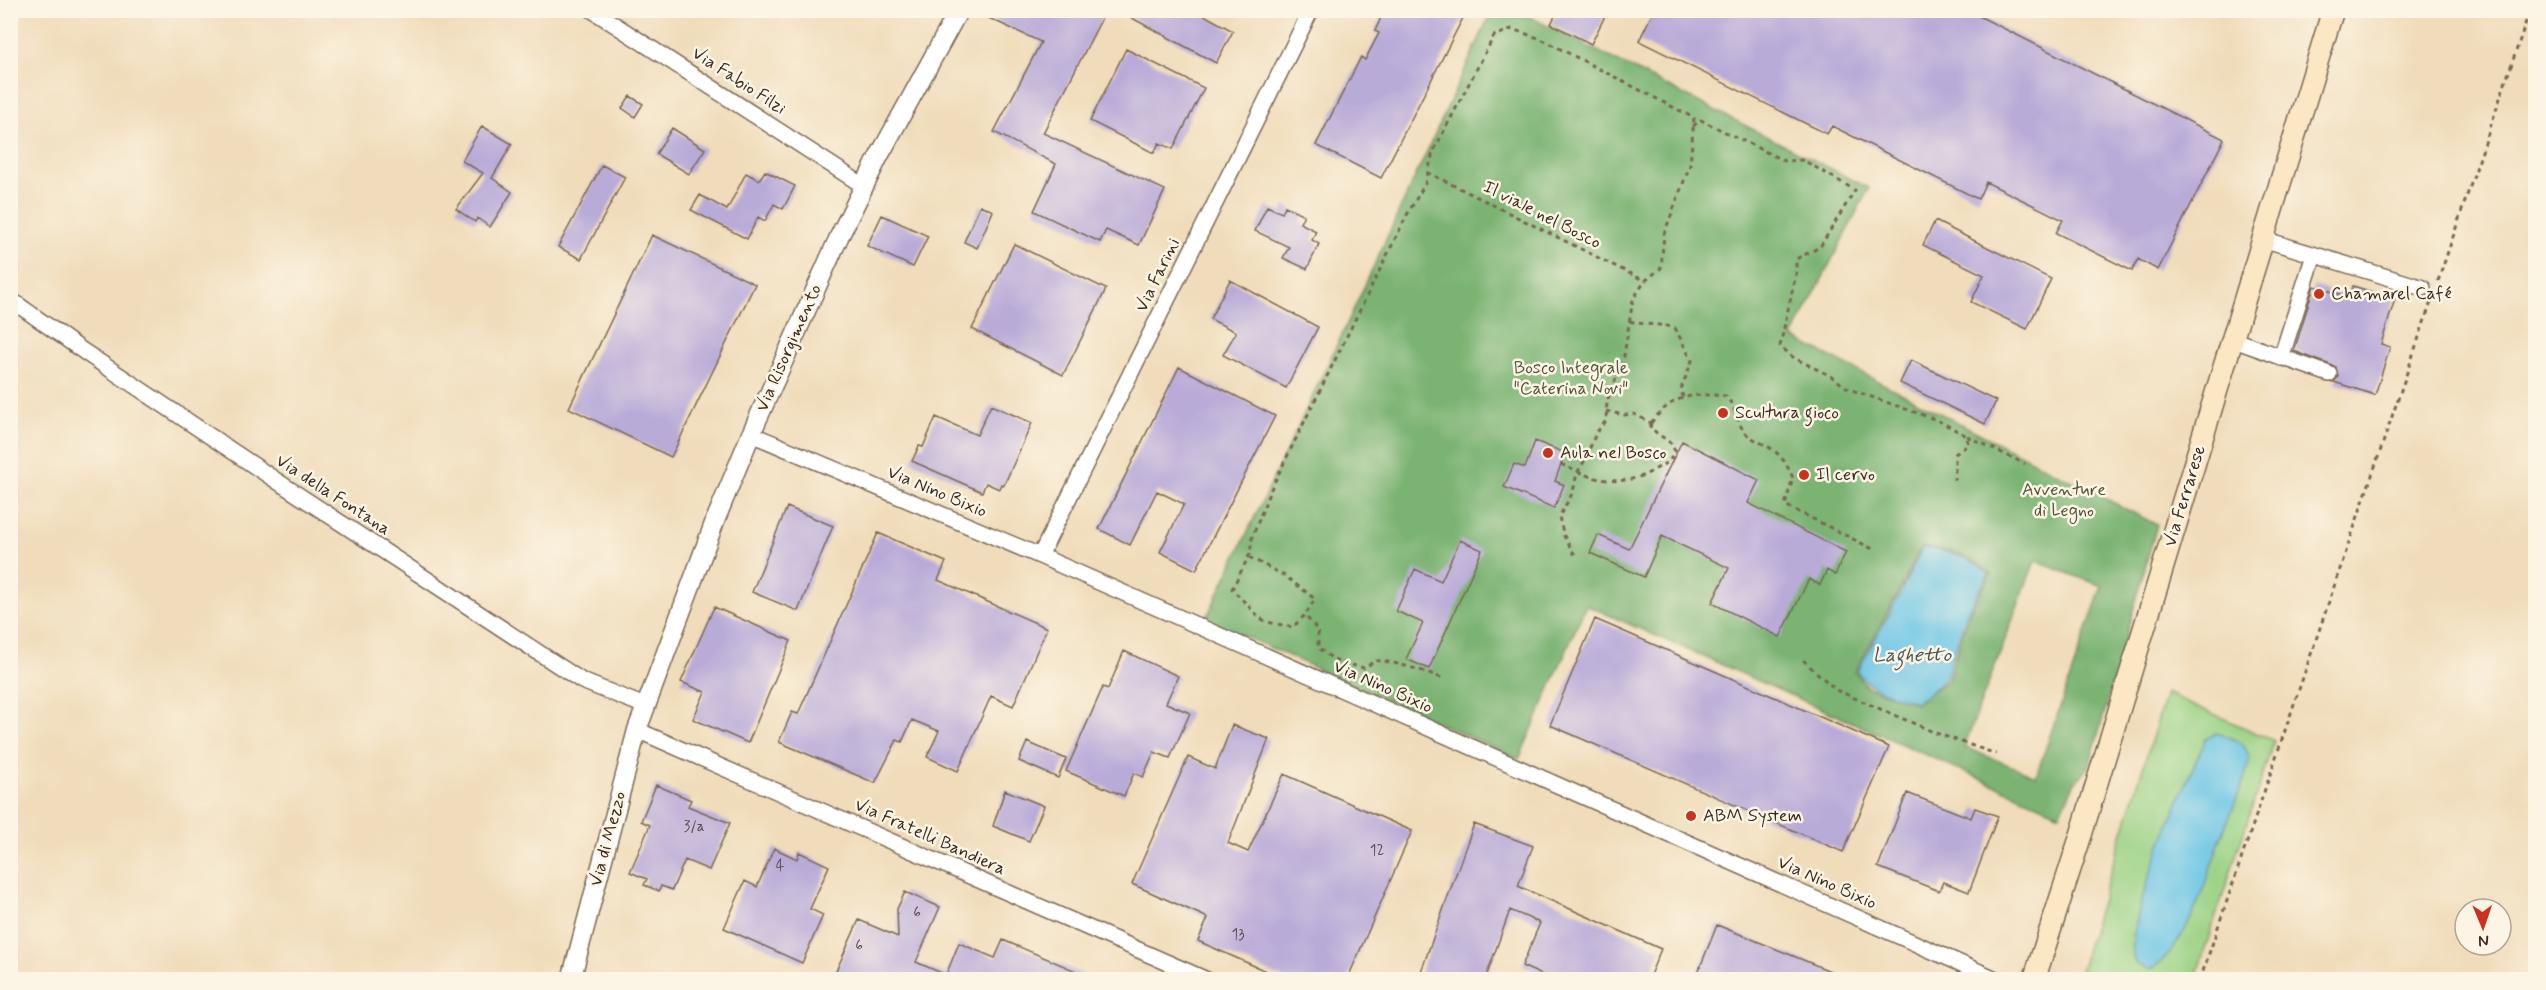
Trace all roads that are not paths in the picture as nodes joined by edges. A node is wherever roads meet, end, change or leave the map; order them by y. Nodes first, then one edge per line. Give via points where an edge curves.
1 (592, 10) edge
2 (958, 10) edge
3 (1311, 10) edge
4 (2332, 10) edge
5 (864, 186) junction
6 (2263, 239) junction
7 (2314, 255) junction
8 (2429, 290) road end
9 (10, 299) edge
10 (2234, 340) junction
11 (2281, 358) junction
12 (2329, 374) dead end
13 (751, 434) junction
14 (1040, 556) junction
15 (646, 702) junction
16 (637, 730) junction
17 (571, 980) edge
18 (1207, 980) edge
19 (1998, 980) edge
20 (2034, 980) edge

1 - 5 street, Via Fabio Filzi
2 - 5 street, Via Risorgimento
3 - 14 street, Via Farini
4 - 6 main road, Via Ferrarese
5 - 13 street, Via Risorgimento via 804,310
6 - 7 street
6 - 10 main road, Via Ferrarese
7 - 8 street
7 - 11 street
9 - 15 street, Via della Fontana via 270,477 582,681
10 - 11 street
10 - 20 main road, Via Ferrarese
11 - 12 street
13 - 14 street, Via Nino Bixio
13 - 15 street, Via Risorgimento
14 - 19 street, Via Nino Bixio
15 - 16 street, Via di Mezzo
16 - 17 street, Via di Mezzo
16 - 18 street, Via Fratelli Bandiera

